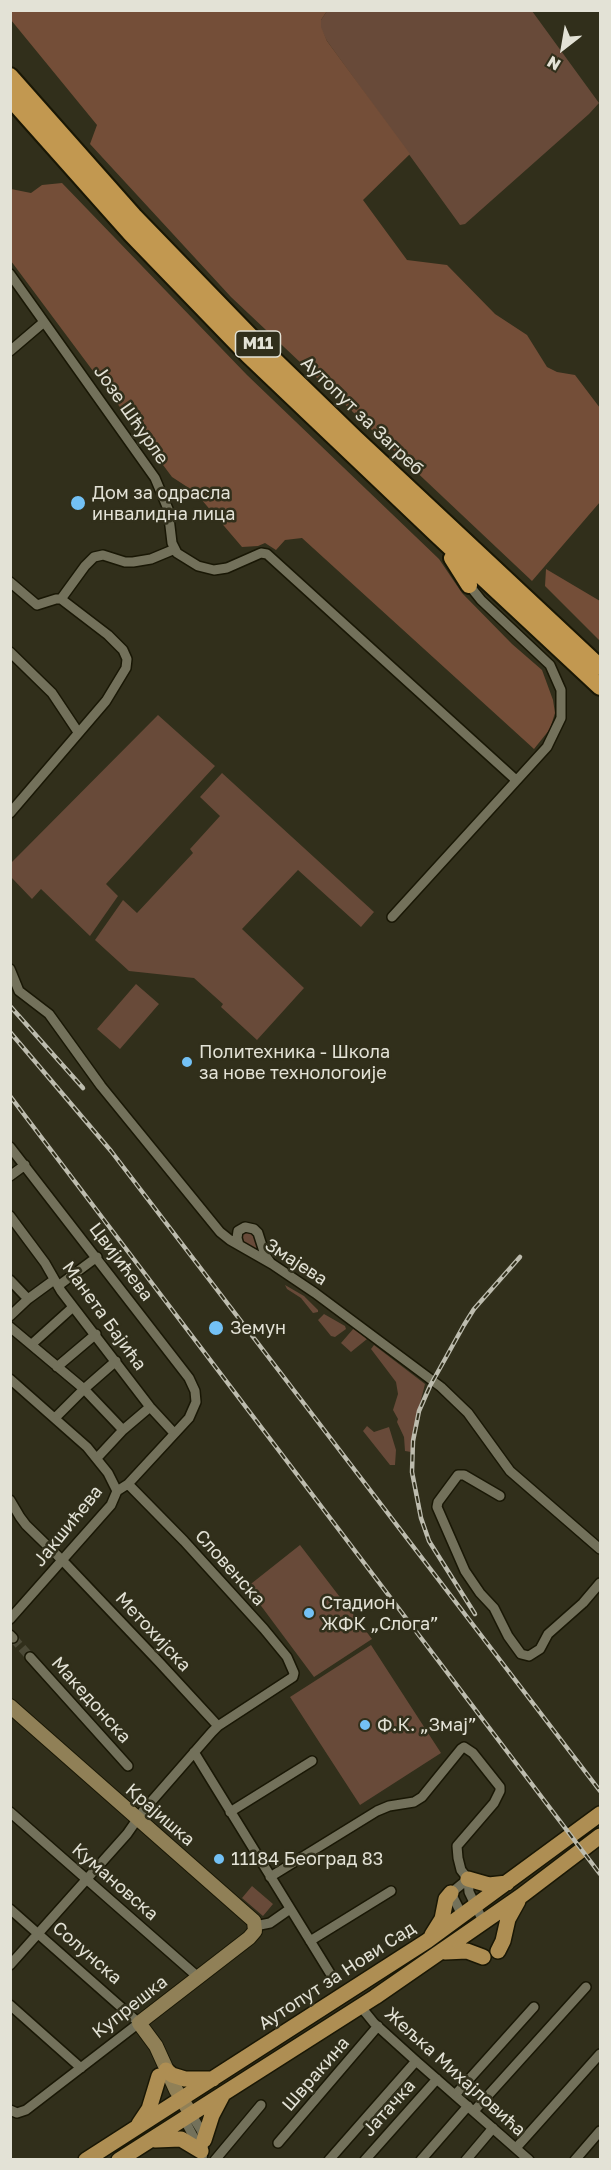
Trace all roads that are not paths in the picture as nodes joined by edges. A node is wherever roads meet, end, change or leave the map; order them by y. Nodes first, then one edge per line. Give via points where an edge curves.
1 (10, 76) edge
2 (10, 98) edge
3 (10, 274) edge
4 (44, 322) junction
5 (10, 351) edge
6 (436, 534) junction
7 (174, 549) junction
8 (10, 582) edge
9 (469, 585) joint
10 (61, 599) junction
11 (10, 652) edge
12 (600, 667) edge
13 (600, 687) edge
14 (78, 732) junction
15 (516, 780) junction
16 (10, 813) edge
17 (392, 917) dead end
18 (10, 969) edge
19 (10, 1147) edge
20 (25, 1165) junction
21 (10, 1176) edge
22 (10, 1216) edge
23 (220, 1232) junction
24 (237, 1235) junction
25 (238, 1245) junction
26 (262, 1245) junction
27 (249, 1251) junction
28 (97, 1257) junction
29 (272, 1264) junction
30 (10, 1280) edge
31 (56, 1283) junction
32 (28, 1299) junction
33 (73, 1307) junction
34 (10, 1316) edge
35 (11, 1328) edge
36 (96, 1334) junction
37 (32, 1344) junction
38 (116, 1362) junction
39 (57, 1367) junction
40 (10, 1379) edge
41 (84, 1389) junction
42 (196, 1402) joint
43 (150, 1407) junction
44 (55, 1418) junction
45 (123, 1430) junction
46 (174, 1433) junction
47 (97, 1458) junction
48 (128, 1484) junction
49 (117, 1491) junction
50 (500, 1496) dead end
51 (10, 1500) edge
52 (600, 1549) edge
53 (63, 1560) junction
54 (600, 1583) edge
55 (10, 1619) edge
56 (30, 1657) tunnel mouth
57 (10, 1706) edge
58 (218, 1726) junction
59 (194, 1752) junction
60 (312, 1761) dead end
61 (128, 1766) dead end
62 (10, 1812) edge
63 (230, 1812) junction
64 (600, 1814) edge
65 (137, 1820) junction
66 (600, 1836) edge
67 (270, 1877) junction
68 (87, 1879) junction
69 (468, 1879) junction
70 (510, 1882) junction
71 (392, 1891) dead end
72 (451, 1893) junction
73 (521, 1896) junction
74 (476, 1907) junction
75 (10, 1909) edge
76 (290, 1909) junction
77 (463, 1916) junction
78 (484, 1923) junction
79 (255, 1926) junction
80 (471, 1932) junction
81 (38, 1934) junction
82 (310, 1941) junction
83 (427, 1941) junction
84 (498, 1951) dead end
85 (439, 1954) junction
86 (483, 1957) dead end
87 (10, 1965) edge
88 (198, 1977) junction
89 (333, 1978) dead end
90 (586, 1987) dead end
91 (10, 2005) edge
92 (361, 2007) junction
93 (534, 2007) dead end
94 (139, 2023) junction
95 (378, 2026) junction
96 (600, 2054) edge
97 (416, 2061) junction
98 (81, 2068) junction
99 (163, 2073) junction
100 (213, 2079) junction
101 (437, 2079) junction
102 (223, 2095) junction
103 (455, 2095) junction
104 (178, 2102) junction
105 (261, 2105) dead end
106 (471, 2109) junction
107 (10, 2110) edge
108 (188, 2117) junction
109 (493, 2128) junction
110 (136, 2129) junction
111 (600, 2131) edge
112 (146, 2142) junction
113 (278, 2143) dead end
114 (516, 2148) junction
115 (202, 2151) edge
116 (86, 2160) edge
117 (120, 2160) edge
118 (215, 2160) edge
119 (329, 2160) edge
120 (365, 2160) edge
121 (421, 2160) edge
122 (466, 2160) edge
123 (529, 2160) edge
124 (575, 2160) edge

1 - 12 highway, Аутопут за Загреб / M11 via 251,337
2 - 6 highway, Аутопут за Загреб / M11 via 195,301
3 - 4 street, Јозе Шћурле
4 - 5 street
4 - 7 street, Јозе Шћурле via 155,478 168,509
6 - 9 highway
6 - 13 highway, Аутопут за Загреб / M11
7 - 10 street via 133,562 103,555 94,557
7 - 15 street via 208,569 227,568 264,553
8 - 10 street via 37,605
9 - 15 street via 543,657 559,681 562,711 558,726 547,747
10 - 14 street via 108,635 127,659 112,692
11 - 14 street via 52,693
14 - 16 street
15 - 17 street
18 - 23 street, Змајева via 19,991 49,1014 136,1132
19 - 20 street, Цвијићева
20 - 21 street
20 - 28 street, Цвијићева
22 - 31 street, Манета Бајића
23 - 24 street
23 - 25 street, Змајева
24 - 25 street
24 - 26 street via 241,1228 251,1227
25 - 27 street, Змајева
26 - 27 street
26 - 29 street
27 - 29 street, Змајева
28 - 31 street
28 - 42 street, Цвијићева via 189,1378
29 - 52 street, Змајева via 448,1394 468,1413 510,1471
30 - 32 street
31 - 32 street
31 - 33 street, Манета Бајића
32 - 34 street
33 - 36 street, Манета Бајића
33 - 37 street
35 - 37 street
36 - 38 street, Манета Бајића
36 - 39 street
37 - 39 street
38 - 41 street
38 - 43 street, Манета Бајића
39 - 41 street
40 - 44 street
41 - 44 street
41 - 45 street
42 - 46 street, Јакшићева
43 - 45 street
43 - 46 street, Манета Бајића
44 - 47 street
45 - 47 street
46 - 48 street, Јакшићева
47 - 49 street
48 - 49 street, Јакшићева
48 - 58 street, Словенска via 191,1549 293,1668 291,1681
49 - 53 street, Јакшићева via 111,1505
50 - 54 street via 464,1475 458,1476 437,1507 468,1577 494,1608 521,1654 529,1656 540,1649 548,1634
51 - 53 street, Метохијска via 26,1525
53 - 55 street, Јакшићева
53 - 58 street, Метохијска
56 - 61 street, Македонска
57 - 65 main road, Крајишка
58 - 59 street
59 - 63 street
59 - 65 street
60 - 63 street
62 - 68 street, Кумановска
63 - 67 street
64 - 70 main road, Аутопут за Нови Сад
65 - 68 street
65 - 79 main road, Крајишка via 251,1918
66 - 73 main road, Аутопут за Нови Сад
67 - 69 street via 377,1811 422,1797 464,1747 500,1787 494,1803 457,1846
67 - 76 street
68 - 81 street
68 - 88 street, Кумановска
69 - 70 main road via 489,1885
69 - 72 street
69 - 74 street
70 - 74 main road, Аутопут за Нови Сад
71 - 82 street
72 - 77 street
72 - 83 main road via 440,1923
73 - 78 main road, Аутопут за Нови Сад
73 - 84 main road via 510,1912
74 - 77 main road, Аутопут за Нови Сад
74 - 78 street
75 - 81 street, Солунска
76 - 79 street via 270,1923
76 - 82 street
77 - 80 street
77 - 83 main road, Аутопут за Нови Сад
78 - 80 main road, Аутопут за Нови Сад
79 - 88 main road, Купрешка via 249,1938
80 - 85 main road, Аутопут за Нови Сад
81 - 87 street
81 - 94 street, Солунска
82 - 89 street
83 - 100 main road, Аутопут за Нови Сад
85 - 86 main road via 459,1950
85 - 92 main road, Аутопут за Нови Сад
88 - 94 main road, Купрешка
90 - 106 street
91 - 98 street
92 - 95 street, Жељка Михајловића
92 - 102 main road, Аутопут за Нови Сад
93 - 103 street
94 - 98 street, Купрешка
94 - 99 main road, Солунска via 159,2054
95 - 97 street, Жељка Михајловића
95 - 113 street, Швракина
96 - 114 street
97 - 101 street, Жељка Михајловића
97 - 119 street
98 - 107 street, Купрешка via 22,2112
99 - 100 main road via 184,2079
99 - 104 main road, Солунска
99 - 110 main road via 149,2109
100 - 104 main road, Аутопут за Нови Сад
101 - 103 street, Жељка Михајловића
101 - 120 street, Јатачка
102 - 108 main road, Аутопут за Нови Сад
102 - 115 main road via 212,2115
103 - 106 street, Жељка Михајловића
104 - 108 main road, Солунска
104 - 110 main road, Аутопут за Нови Сад
105 - 118 street
106 - 109 street, Жељка Михајловића
106 - 121 street
108 - 112 main road, Аутопут за Нови Сад
108 - 115 street
109 - 114 street, Жељка Михајловића
109 - 122 street
110 - 116 main road, Аутопут за Нови Сад
111 - 124 street
112 - 115 main road via 181,2139
112 - 117 main road, Аутопут за Нови Сад
114 - 123 street, Жељка Михајловића

